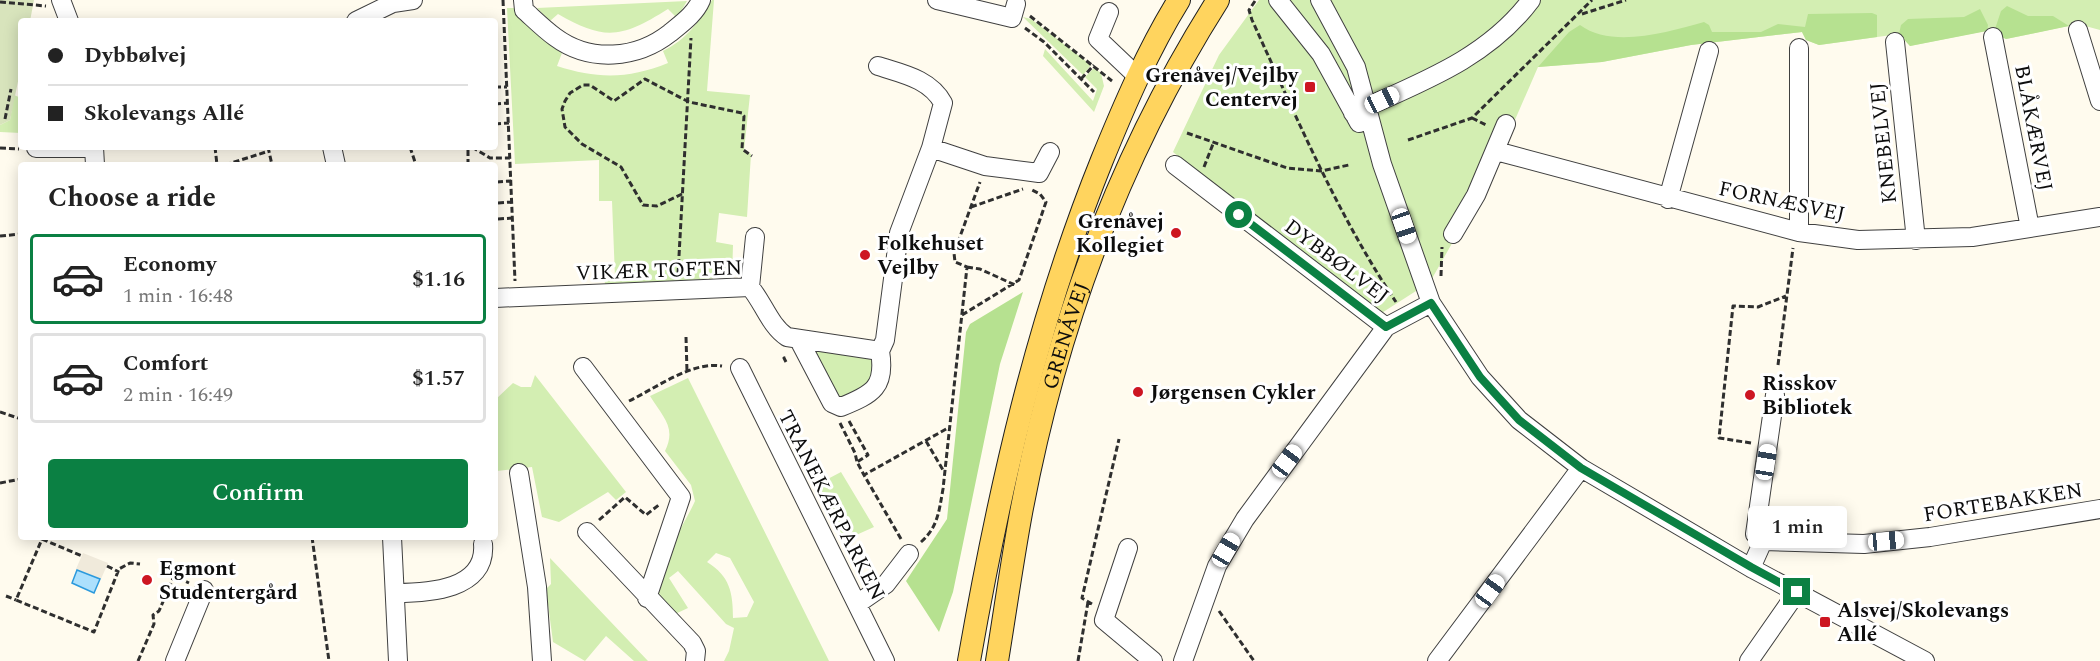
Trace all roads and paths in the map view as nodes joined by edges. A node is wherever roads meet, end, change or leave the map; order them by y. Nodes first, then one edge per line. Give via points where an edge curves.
1 (413, 0) edge
2 (503, 0) edge
3 (523, 0) edge
4 (701, 0) edge
5 (937, 0) edge
6 (1179, 0) edge
7 (1218, 0) edge
8 (1278, 0) edge
9 (1320, 0) edge
10 (1531, 0) edge
11 (1592, 0) edge
12 (1626, 0) edge
13 (1255, 1) edge
14 (0, 2) edge
15 (64, 10) edge
16 (1014, 11) junction
17 (1109, 12) dead end
18 (1580, 15) junction
19 (362, 18) edge
20 (679, 26) junction
21 (2078, 30) dead end
22 (1993, 37) dead end
23 (1895, 42) dead end
24 (1799, 48) dead end
25 (1709, 51) dead end
26 (1094, 65) junction
27 (878, 66) dead end
28 (1138, 77) junction
29 (1081, 79) junction
30 (1112, 81) dead end
31 (498, 87) edge
32 (507, 87) junction
33 (11, 89) dead end
34 (1094, 92) dead end
35 (689, 102) junction
36 (2100, 102) edge
37 (508, 103) junction
38 (498, 104) edge
39 (1361, 110) junction
40 (5, 119) dead end
41 (509, 123) junction
42 (498, 124) edge
43 (1506, 124) dead end
44 (1187, 133) dead end
45 (1408, 140) dead end
46 (1213, 144) junction
47 (931, 148) junction
48 (266, 150) edge
49 (475, 150) edge
50 (1496, 151) junction
51 (1050, 152) dead end
52 (752, 156) dead end
53 (510, 158) junction
54 (233, 162) edge
55 (1175, 165) dead end
56 (1349, 165) dead end
57 (985, 166) junction
58 (511, 171) junction
59 (517, 171) dead end
60 (1321, 171) junction
61 (498, 182) edge
62 (511, 182) junction
63 (1198, 183) junction
64 (682, 194) junction
65 (1668, 199) junction
66 (512, 202) junction
67 (498, 203) dead end
68 (970, 207) junction
69 (2100, 217) edge
70 (498, 219) dead end
71 (513, 219) junction
72 (2030, 228) junction
73 (1797, 232) junction
74 (18, 234) edge
75 (1453, 234) joint
76 (0, 236) edge
77 (755, 237) dead end
78 (1916, 240) junction
79 (967, 267) junction
80 (1015, 285) junction
81 (750, 287) junction
82 (677, 290) junction
83 (1428, 295) junction
84 (1786, 296) junction
85 (516, 297) junction
86 (498, 298) edge
87 (962, 315) junction
88 (1406, 316) junction
89 (1386, 327) junction
90 (686, 337) dead end
91 (799, 340) junction
92 (880, 351) junction
93 (1778, 365) dead end
94 (583, 367) dead end
95 (740, 368) joint
96 (687, 372) junction
97 (1775, 395) dead end
98 (841, 406) junction
99 (613, 407) junction
100 (0, 412) edge
101 (18, 418) edge
102 (948, 428) junction
103 (1119, 439) dead end
104 (926, 441) junction
105 (1768, 445) junction
106 (856, 462) junction
107 (1581, 468) junction
108 (945, 472) junction
109 (519, 474) dead end
110 (864, 475) junction
111 (18, 480) edge
112 (669, 481) junction
113 (0, 483) edge
114 (2100, 509) edge
115 (587, 532) joint
116 (39, 540) edge
117 (45, 540) edge
118 (312, 540) edge
119 (392, 540) edge
120 (1763, 541) junction
121 (483, 544) dead end
122 (1128, 548) dead end
123 (909, 554) junction
124 (82, 556) dead end
125 (140, 564) dead end
126 (107, 566) dead end
127 (1751, 567) junction
128 (119, 572) junction
129 (204, 590) joint
130 (1797, 592) junction
131 (395, 593) junction
132 (6, 596) dead end
133 (647, 598) junction
134 (1206, 599) junction
135 (16, 600) junction
136 (1088, 602) junction
137 (857, 604) junction
138 (1106, 613) junction
139 (138, 661) edge
140 (175, 661) edge
141 (329, 661) edge
142 (398, 661) edge
143 (542, 661) edge
144 (695, 661) edge
145 (885, 661) edge
146 (969, 661) edge
147 (998, 661) edge
148 (1078, 661) edge
149 (1153, 661) edge
150 (1183, 661) edge
151 (1254, 661) edge
152 (1437, 661) edge
153 (1749, 661) edge
154 (1925, 661) edge

1 - 19 street via 393,3
2 - 32 path
3 - 20 street via 524,10 555,37 589,53 626,54 644,49
4 - 20 street
5 - 16 street
6 - 28 main road, GRENÅVEJ
7 - 147 main road, GRENÅVEJ via 1137,145 1071,316 1021,513
8 - 39 street
9 - 39 street via 1356,67
10 - 39 street via 1496,40 1466,60
11 - 18 path
12 - 18 path
13 - 60 path via 1249,10 1252,20
14 - 15 path
16 - 26 path via 1032,17
16 - 29 path
17 - 28 street via 1098,39
18 - 45 path via 1472,118
20 - 35 path via 692,39
21 - 36 street
22 - 72 street, BLÅKÆRVEJ
23 - 78 street, KNEBELVEJ
24 - 73 street
25 - 65 street
26 - 29 path
26 - 30 path
27 - 47 street via 922,81 936,91 943,103
28 - 146 main road, GRENÅVEJ via 1089,193 1045,320 998,507
29 - 34 path
31 - 32 path
32 - 37 path
33 - 40 path
35 - 52 path via 732,109 744,116 742,149
35 - 64 path
35 - 64 path via 645,79 614,100 590,85 583,85 570,93 562,109 571,135 621,167 643,205 657,206
37 - 38 path
37 - 41 path
39 - 83 street
41 - 42 path
41 - 53 path
43 - 50 street
44 - 46 path
46 - 60 path via 1287,168
46 - 63 path
47 - 57 street
47 - 92 street via 899,233 885,340
48 - 54 path
49 - 53 path via 490,158
50 - 65 street, FORNÆSVEJ
50 - 75 street
51 - 57 street via 1039,173
53 - 58 path
55 - 63 street, DYBBØLVEJ
56 - 60 path
57 - 68 path
58 - 59 path
58 - 62 path
60 - 88 path via 1362,250
61 - 62 path
62 - 66 path
63 - 89 street, DYBBØLVEJ
64 - 82 path
65 - 73 street, FORNÆSVEJ
66 - 67 path
66 - 71 path
68 - 79 path via 954,253 955,261
68 - 80 path via 1025,188 1045,198
69 - 72 street, FORNÆSVEJ
70 - 71 path
71 - 85 path
72 - 78 street, FORNÆSVEJ
73 - 78 street, FORNÆSVEJ via 1858,240
73 - 84 path
74 - 76 path
75 - 83 path via 1443,235 1441,278
77 - 81 street
79 - 80 path
79 - 87 path
80 - 87 path
81 - 82 street, VIKÆR TOFTEN
81 - 91 street, VIKÆR TOFTEN via 779,332
82 - 85 street, VIKÆR TOFTEN
83 - 88 street, DYBBØLVEJ
83 - 107 street via 1488,386 1519,420
84 - 93 path
84 - 105 path via 1758,307 1733,306 1719,438
85 - 86 street, VIKÆR TOFTEN
87 - 102 path
88 - 89 street, DYBBØLVEJ
89 - 134 street, DYBBØLVEJ via 1245,519 1217,566
90 - 96 path
91 - 92 street, VIKÆR TOFTEN
91 - 98 street via 832,403
92 - 98 street via 880,384
94 - 99 street
95 - 96 path via 716,365
95 - 137 street, TRANEKÆRPARKEN
96 - 99 path
97 - 105 street
98 - 106 path via 838,420
98 - 106 path via 868,455
99 - 112 street
100 - 101 path
102 - 104 path
102 - 108 path
103 - 136 path via 1082,598
104 - 108 path
104 - 110 path
105 - 120 street via 1755,534
106 - 110 path
107 - 127 street
107 - 152 street
108 - 123 path via 938,519 932,532
109 - 143 street via 537,587
110 - 123 path
111 - 113 path
112 - 115 path via 666,498 646,515 625,497
112 - 133 street via 681,497
114 - 120 street, FORTEBAKKEN via 1875,543
115 - 133 street
116 - 135 path
117 - 124 path
118 - 141 path
119 - 131 street
120 - 127 street
121 - 131 street via 484,556 478,567 459,584 449,589
122 - 138 street
123 - 137 street via 886,584
125 - 128 path via 122,566
126 - 128 path
127 - 130 street
128 - 135 path via 94,632
129 - 139 path via 174,576 159,611 153,615 154,624
129 - 140 street
130 - 153 street
130 - 154 street
131 - 142 street
132 - 135 path
133 - 144 street via 692,643
134 - 150 street, DYBBØLVEJ
134 - 151 path via 1215,604
136 - 138 path
136 - 148 path
137 - 145 street, TRANEKÆRPARKEN
138 - 149 street via 1104,620

